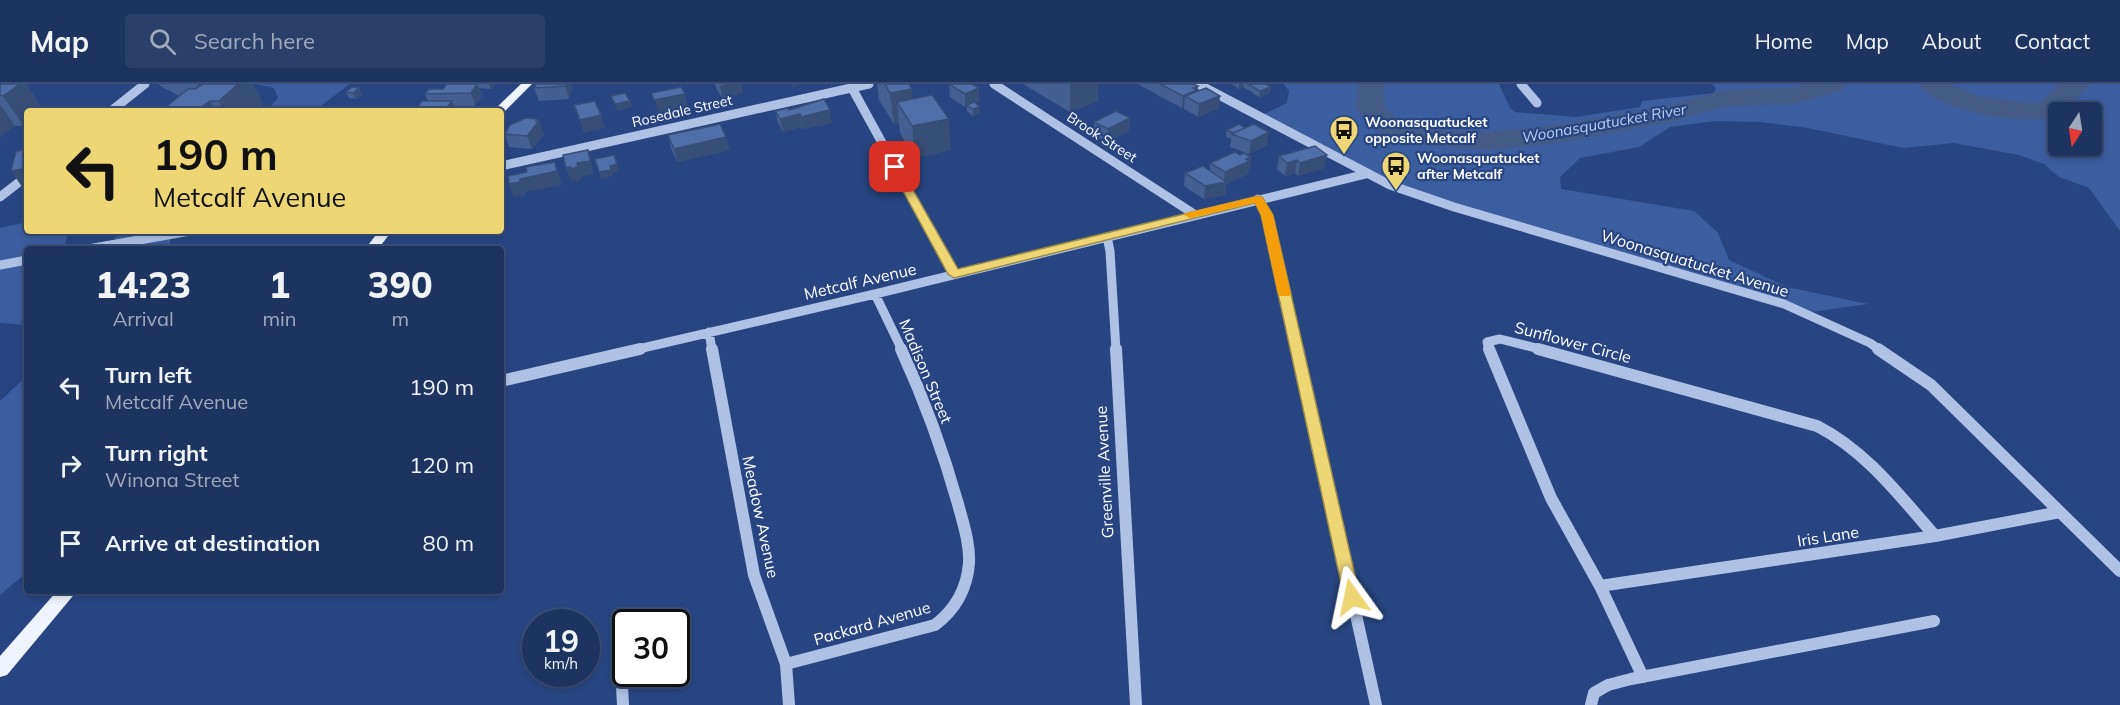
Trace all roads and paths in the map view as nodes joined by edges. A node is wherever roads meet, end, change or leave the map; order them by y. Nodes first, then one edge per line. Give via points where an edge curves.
1 (145, 84) edge
2 (527, 84) edge
3 (869, 84) edge
4 (994, 84) edge
5 (1198, 84) edge
6 (1521, 84) edge
7 (852, 88) junction
8 (1537, 103) dead end
9 (115, 108) edge
10 (503, 108) edge
11 (504, 165) edge
12 (1366, 174) junction
13 (24, 178) edge
14 (0, 197) edge
15 (1258, 199) junction
16 (1194, 214) junction
17 (173, 234) edge
18 (384, 234) edge
19 (1107, 237) junction
20 (105, 246) edge
21 (374, 246) edge
22 (24, 261) edge
23 (0, 265) edge
24 (954, 274) junction
25 (875, 294) junction
26 (709, 332) junction
27 (504, 380) edge
28 (946, 461) joint
29 (2060, 512) junction
30 (1935, 536) junction
31 (2120, 571) edge
32 (1600, 586) junction
33 (65, 594) edge
34 (1934, 621) dead end
35 (786, 663) junction
36 (0, 669) edge
37 (1643, 677) junction
38 (622, 687) edge
39 (623, 705) edge
40 (789, 705) edge
41 (1136, 705) edge
42 (1376, 705) edge
43 (1591, 705) edge

1 - 9 street
2 - 10 main road
3 - 7 street, Rosedale Street
4 - 16 street, Brook Street
5 - 12 street, Woonasquatucket Avenue
6 - 8 street
7 - 11 street, Rosedale Street
7 - 24 street
12 - 15 street, Metcalf Avenue
12 - 29 street, Woonasquatucket Avenue via 1454,207 1784,304 1848,331 1931,385
13 - 14 street
15 - 16 street, Metcalf Avenue
15 - 42 street via 1267,215
16 - 19 street, Metcalf Avenue
17 - 20 street
18 - 21 main road
19 - 24 street, Metcalf Avenue
19 - 41 street, Greenville Avenue
22 - 23 street
24 - 25 street, Metcalf Avenue
25 - 26 street, Metcalf Avenue
25 - 28 street, Madison Street via 916,382
26 - 27 street, Metcalf Avenue
26 - 35 street, Meadow Avenue via 754,575
28 - 35 street, Packard Avenue via 969,557 967,580 948,616 935,625
29 - 30 street, Iris Lane
29 - 31 street, Woonasquatucket Avenue
30 - 32 street, Iris Lane
30 - 32 street, Sunflower Circle via 1862,457 1832,433 1529,346 1500,339 1487,342 1551,498
32 - 37 street, Sunflower Circle
33 - 36 main road
34 - 37 street
35 - 40 street, Meadow Avenue
37 - 43 street via 1608,685 1594,693
38 - 39 street

